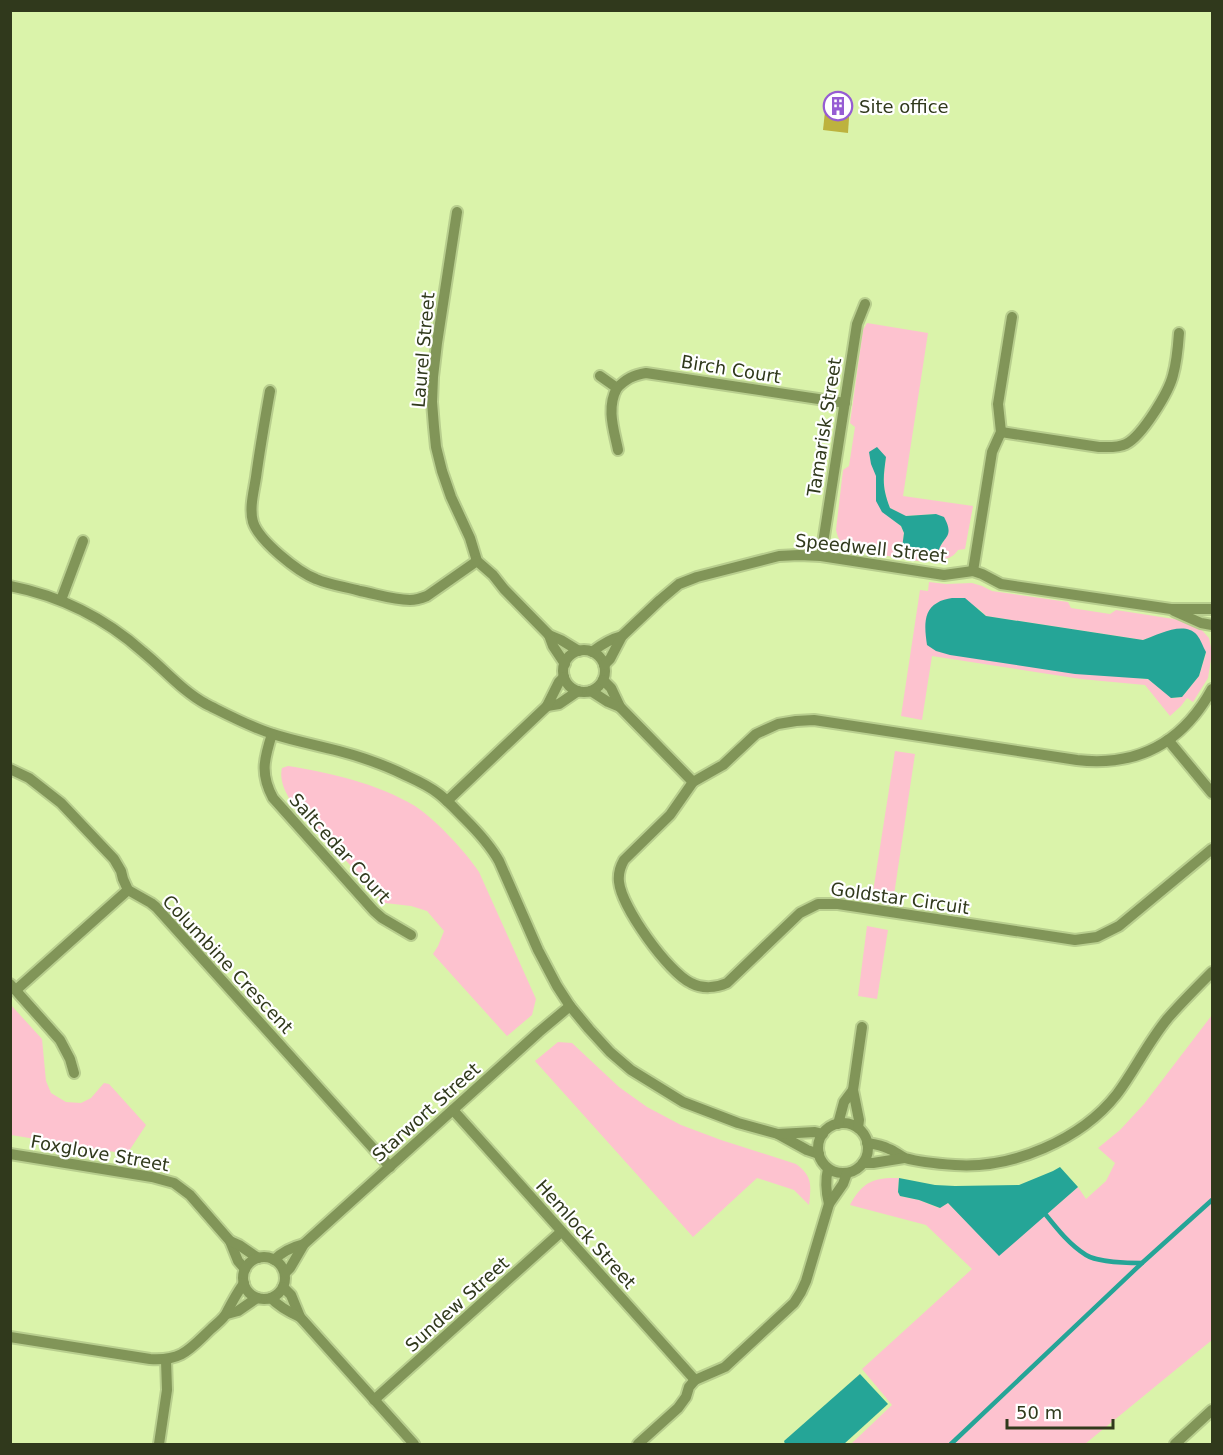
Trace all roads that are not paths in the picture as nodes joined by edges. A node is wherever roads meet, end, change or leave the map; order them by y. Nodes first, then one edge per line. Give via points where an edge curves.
1 (457, 212) dead end
2 (865, 304) dead end
3 (1012, 316) dead end
4 (1179, 333) dead end
5 (600, 376) dead end
6 (617, 388) junction
7 (270, 391) dead end
8 (845, 403) junction
9 (1001, 432) junction
10 (618, 450) dead end
11 (83, 541) dead end
12 (821, 556) junction
13 (477, 561) junction
14 (973, 571) junction
15 (10, 586) edge
16 (61, 600) junction
17 (1172, 609) junction
18 (1212, 609) edge
19 (1212, 619) edge
20 (1212, 627) edge
21 (549, 634) junction
22 (622, 636) junction
23 (579, 651) junction
24 (592, 652) junction
25 (565, 664) junction
26 (604, 665) junction
27 (564, 677) junction
28 (603, 680) junction
29 (1212, 688) edge
30 (578, 691) junction
31 (591, 691) junction
32 (547, 706) junction
33 (620, 707) junction
34 (272, 734) junction
35 (1168, 740) junction
36 (10, 769) edge
37 (693, 782) junction
38 (1212, 793) edge
39 (447, 801) junction
40 (1212, 849) edge
41 (128, 890) junction
42 (411, 935) dead end
43 (1212, 972) edge
44 (13, 987) edge
45 (570, 1006) junction
46 (862, 1027) dead end
47 (74, 1073) dead end
48 (853, 1090) junction
49 (453, 1110) junction
50 (838, 1124) junction
51 (858, 1128) junction
52 (778, 1134) junction
53 (823, 1134) junction
54 (867, 1143) junction
55 (819, 1154) junction
56 (10, 1155) edge
57 (904, 1158) junction
58 (863, 1163) junction
59 (390, 1167) junction
60 (828, 1169) junction
61 (847, 1173) junction
62 (829, 1204) junction
63 (561, 1232) junction
64 (230, 1241) junction
65 (304, 1244) junction
66 (258, 1258) junction
67 (274, 1260) junction
68 (245, 1269) junction
69 (285, 1273) junction
70 (244, 1283) junction
71 (284, 1287) junction
72 (257, 1298) junction
73 (271, 1298) junction
74 (227, 1314) junction
75 (300, 1317) junction
76 (10, 1337) edge
77 (166, 1360) junction
78 (695, 1380) junction
79 (374, 1400) junction
80 (1212, 1410) edge
81 (159, 1444) edge
82 (414, 1444) edge
83 (638, 1444) edge
84 (1175, 1444) edge

1 - 13 street, Laurel Street via 433,377 434,427 442,471
2 - 8 street, Tamarisk Street via 857,324
3 - 9 street via 998,404
4 - 9 street via 1167,390 1141,432 1127,443 1099,447
5 - 6 street
6 - 8 street, Birch Court via 629,377 646,373
6 - 10 street via 611,411
7 - 13 street via 252,512 260,535 288,560 316,580 409,600 427,596
8 - 12 street, Tamarisk Street
9 - 14 street via 992,452
11 - 16 street
12 - 14 street, Speedwell Street via 944,575
12 - 22 street, Speedwell Street via 779,556 687,580
13 - 21 street, Laurel Street
14 - 17 street via 1001,585
15 - 16 street
16 - 34 street via 129,639 205,703
17 - 18 street
17 - 20 street
19 - 20 street
21 - 23 street, Laurel Street
21 - 25 street, Laurel Street
22 - 24 street, Speedwell Street
22 - 26 street, Speedwell Street
23 - 24 street
23 - 25 street
24 - 26 street
25 - 27 street
26 - 28 street
27 - 30 street
27 - 32 street
28 - 31 street
28 - 33 street
29 - 35 street, Goldstar Circuit via 1200,710
30 - 31 street
30 - 32 street via 559,704
31 - 33 street
32 - 39 street
33 - 37 street
34 - 39 street via 388,767 424,784
34 - 42 street, Saltcedar Court via 264,772 273,798 374,911
35 - 37 street, Goldstar Circuit via 1140,754 1092,762 804,720 765,729 723,765
35 - 38 street
36 - 41 street via 29,778 75,816 114,859
37 - 40 street, Goldstar Circuit via 670,815 624,860 619,883 645,934 671,967 700,986 727,983 801,913 818,904 1075,940 1097,937 1119,926
39 - 45 street via 492,848 538,950
41 - 44 street
41 - 59 street, Columbine Crescent via 156,908
43 - 57 street via 1167,1019 1116,1095 1065,1137 1000,1162 957,1165
44 - 47 street via 60,1040
45 - 49 street, Starwort Street
45 - 52 street via 610,1052 655,1086 710,1113
46 - 48 street
48 - 50 street via 844,1102
48 - 51 street
49 - 59 street, Starwort Street
49 - 63 street, Hemlock Street
50 - 51 street
50 - 53 street
51 - 54 street
52 - 53 street
52 - 55 street
53 - 55 street
54 - 57 street via 880,1145
54 - 58 street
55 - 60 street
56 - 64 street, Foxglove Street via 174,1183 190,1195
57 - 58 street
58 - 61 street
59 - 65 street, Starwort Street
60 - 61 street
60 - 62 street
61 - 62 street
62 - 78 street via 806,1281 794,1303 725,1367
63 - 78 street, Hemlock Street
63 - 79 street, Sundew Street
64 - 66 street, Foxglove Street
64 - 68 street, Foxglove Street
65 - 67 street, Starwort Street
65 - 69 street, Starwort Street
66 - 67 street
66 - 68 street
67 - 69 street
68 - 70 street
69 - 71 street
70 - 72 street via 246,1290
70 - 74 street
71 - 73 street
71 - 75 street
72 - 73 street
72 - 74 street
73 - 75 street
74 - 77 street via 186,1353
75 - 79 street
76 - 77 street
77 - 81 street via 167,1390
78 - 83 street via 678,1408
79 - 82 street
80 - 84 street

